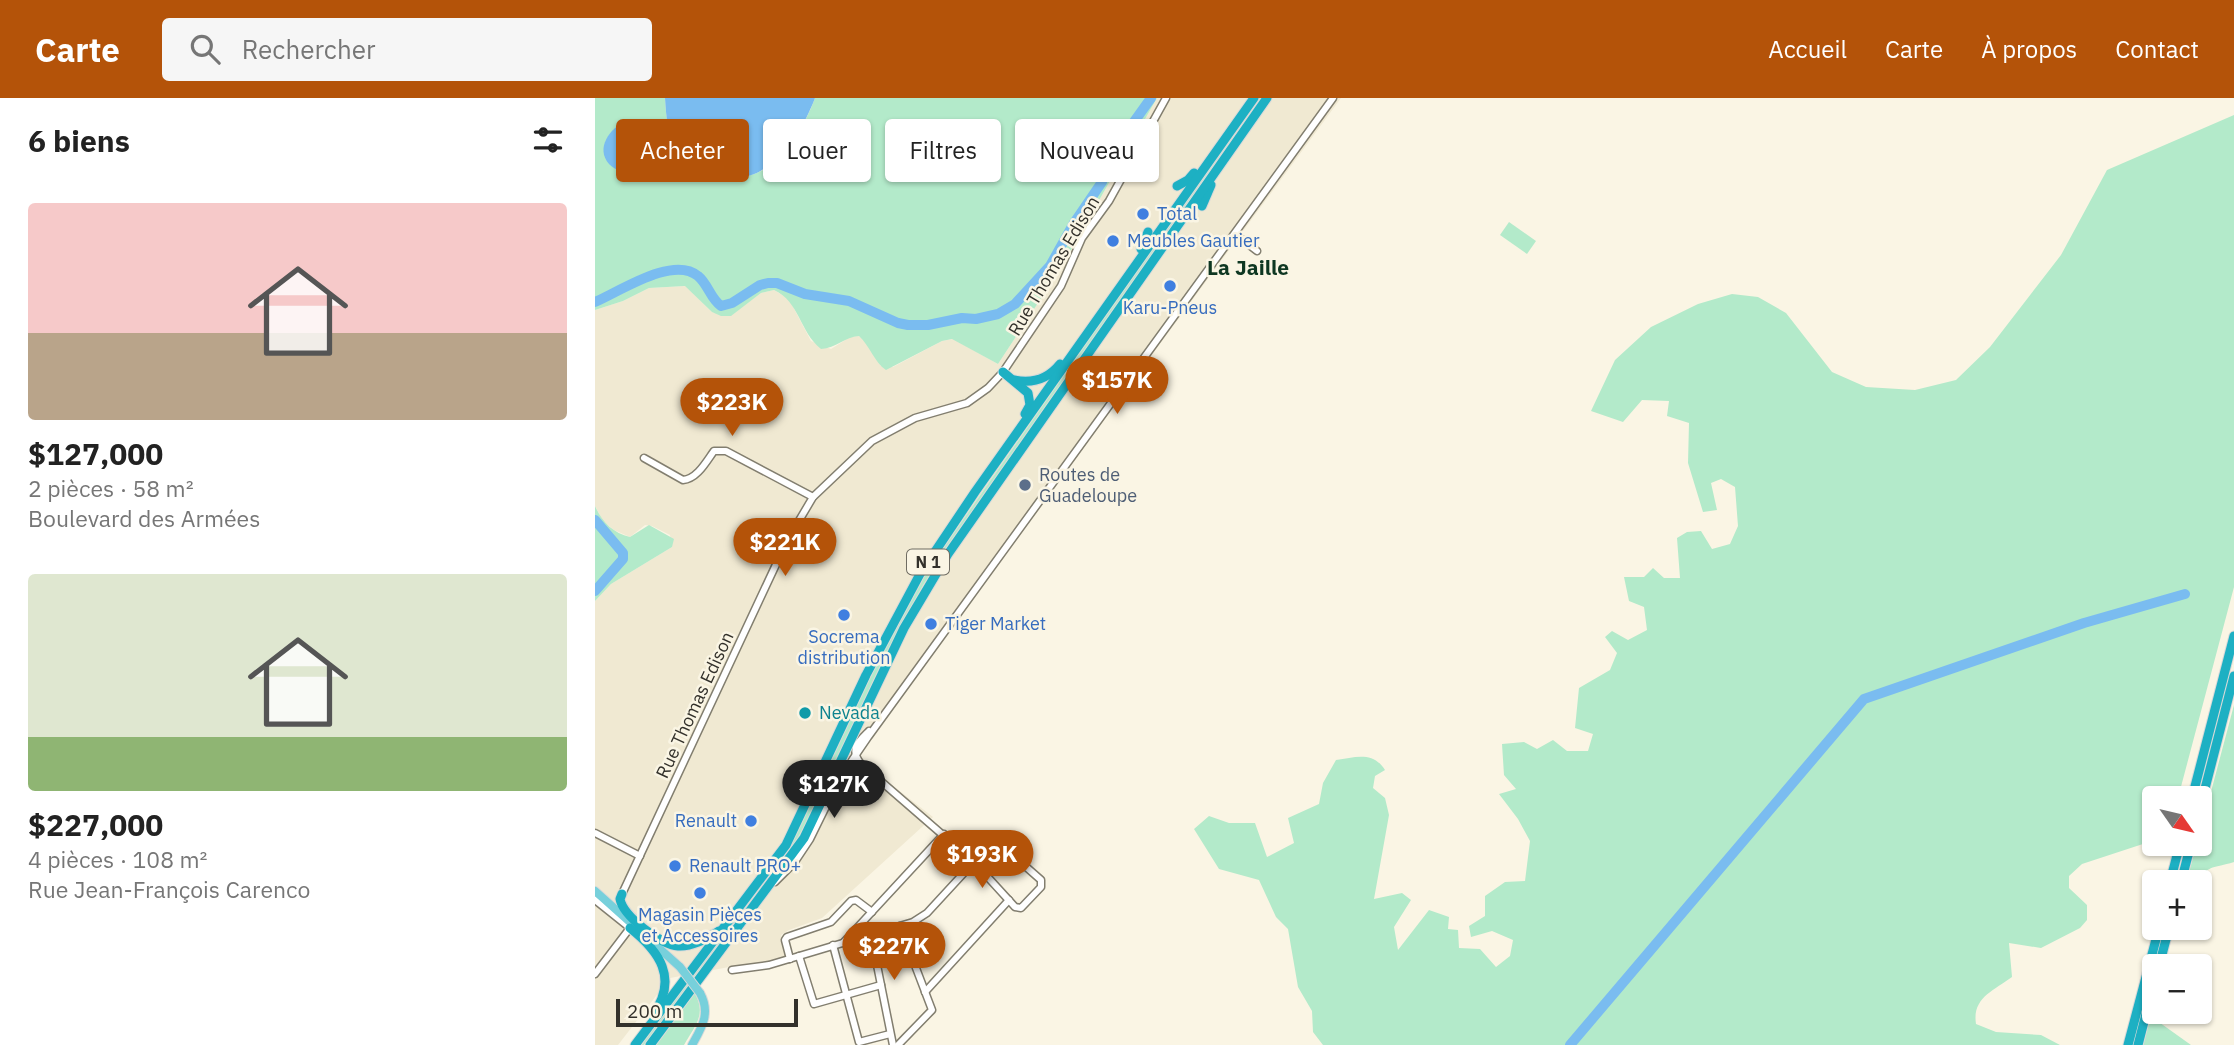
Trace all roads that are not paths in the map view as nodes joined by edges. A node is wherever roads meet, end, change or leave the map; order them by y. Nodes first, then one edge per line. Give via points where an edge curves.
1 (1166, 98) edge
2 (1254, 98) edge
3 (1267, 98) edge
4 (1333, 98) edge
5 (1240, 118) junction
6 (1224, 158) junction
7 (1177, 187) dead end
8 (1202, 206) dead end
9 (1148, 232) dead end
10 (1235, 234) junction
11 (1179, 238) dead end
12 (1257, 250) dead end
13 (1112, 298) junction
14 (1123, 303) junction
15 (1099, 317) junction
16 (1003, 372) junction
17 (1013, 380) junction
18 (644, 458) dead end
19 (975, 492) junction
20 (813, 497) junction
21 (2234, 636) edge
22 (2234, 676) edge
23 (856, 758) junction
24 (2195, 786) edge
25 (2206, 786) edge
26 (595, 833) edge
27 (944, 834) junction
28 (640, 856) junction
29 (974, 862) junction
30 (595, 891) edge
31 (622, 894) joint
32 (760, 899) junction
33 (595, 900) edge
34 (1009, 900) junction
35 (872, 912) junction
36 (901, 926) junction
37 (630, 928) junction
38 (723, 928) junction
39 (871, 935) junction
40 (2156, 940) edge
41 (843, 943) junction
42 (833, 946) junction
43 (799, 956) junction
44 (790, 958) junction
45 (732, 970) dead end
46 (595, 974) edge
47 (881, 985) junction
48 (925, 992) junction
49 (846, 995) junction
50 (2144, 1024) edge
51 (890, 1034) junction
52 (633, 1045) edge
53 (650, 1045) edge
54 (692, 1045) edge
55 (895, 1045) edge
56 (2128, 1045) edge
57 (2138, 1045) edge

1 - 16 street, Rue Thomas Edison via 1083,238 1061,286
2 - 5 highway, N 1
3 - 6 highway, N 1
4 - 10 street
5 - 7 highway
5 - 13 highway, N 1
6 - 8 highway
6 - 14 highway, N 1
9 - 13 highway
10 - 12 street
10 - 23 street
11 - 14 highway
13 - 15 highway, N 1
14 - 32 highway, N 1 via 932,580 804,838
15 - 17 highway via 1049,375 1034,382
15 - 19 highway, N 1
16 - 17 highway
16 - 20 street, Rue Thomas Edison via 967,403 915,418 877,437
17 - 19 highway via 1028,393 1030,405
18 - 20 street via 688,481 714,451 726,451
19 - 38 highway, N 1 via 892,622 786,845
20 - 28 street, Rue Thomas Edison via 787,541
21 - 24 highway
22 - 25 highway
23 - 27 street
23 - 32 street via 840,778 794,863
26 - 28 street
27 - 29 street
27 - 35 street
28 - 31 street, Rue Thomas Edison
29 - 34 street
29 - 34 street via 992,843 999,843 1041,880 1041,887 1021,908
29 - 36 street via 927,913
30 - 54 main road, bridge via 680,967 700,993 706,1014
31 - 38 highway via 622,908 668,944 697,943
32 - 53 highway, N 1
33 - 37 street
34 - 48 street
35 - 41 street
35 - 44 street via 851,901 831,922 787,937
36 - 39 street
36 - 48 street
37 - 46 street
37 - 52 highway via 660,957 665,979 657,1009
38 - 52 highway, N 1
39 - 41 street
39 - 47 street
40 - 56 highway
41 - 42 street
42 - 43 street
42 - 49 street
43 - 44 street
43 - 49 street via 814,1004
44 - 45 street
47 - 49 street
47 - 51 street
48 - 55 street via 932,1010
49 - 51 street via 859,1042
50 - 57 highway
51 - 55 street

